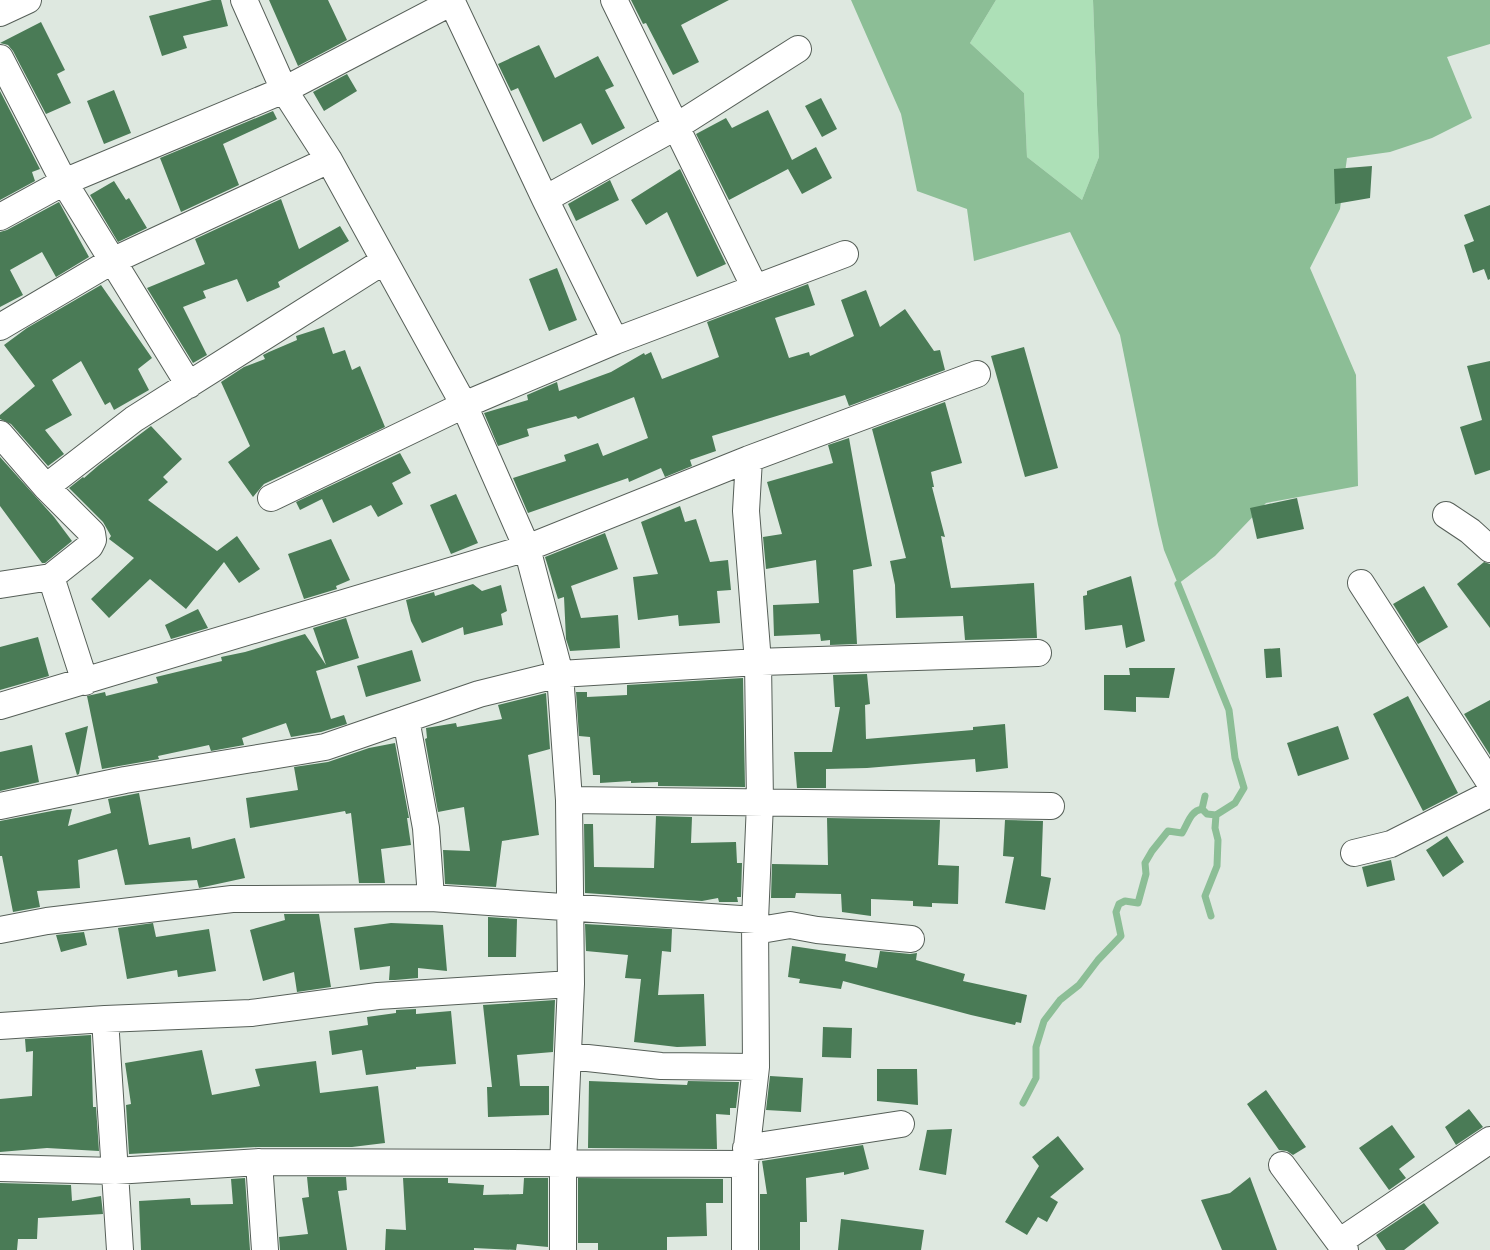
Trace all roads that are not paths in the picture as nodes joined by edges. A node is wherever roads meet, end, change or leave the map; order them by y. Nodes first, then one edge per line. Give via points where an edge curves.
1 (28, 0) edge
2 (244, 0) edge
3 (614, 0) edge
4 (0, 13) edge
5 (798, 49) dead end
6 (0, 58) edge
7 (284, 90) junction
8 (677, 126) junction
9 (329, 160) junction
10 (64, 182) junction
11 (545, 199) junction
12 (0, 217) edge
13 (845, 254) dead end
14 (112, 261) junction
15 (384, 261) junction
16 (755, 288) junction
17 (0, 327) edge
18 (615, 341) junction
19 (977, 374) dead end
20 (189, 386) junction
21 (464, 405) junction
22 (0, 434) edge
23 (749, 459) junction
24 (46, 487) junction
25 (271, 498) dead end
26 (1446, 515) dead end
27 (527, 548) junction
28 (1490, 549) edge
29 (51, 577) junction
30 (1361, 583) dead end
31 (0, 585) edge
32 (1038, 653) dead end
33 (758, 662) junction
34 (560, 674) junction
35 (85, 682) junction
36 (0, 706) edge
37 (406, 719) junction
38 (1490, 783) edge
39 (1490, 794) edge
40 (569, 801) junction
41 (759, 803) junction
42 (0, 806) edge
43 (1051, 806) dead end
44 (1354, 853) dead end
45 (431, 898) junction
46 (570, 906) junction
47 (755, 925) junction
48 (0, 930) edge
49 (911, 939) dead end
50 (571, 984) junction
51 (105, 1019) junction
52 (0, 1026) edge
53 (569, 1056) junction
54 (756, 1067) junction
55 (901, 1124) dead end
56 (1490, 1140) edge
57 (745, 1156) junction
58 (259, 1162) junction
59 (563, 1164) junction
60 (1282, 1165) dead end
61 (0, 1168) edge
62 (115, 1171) junction
63 (1342, 1246) edge
64 (120, 1250) edge
65 (265, 1250) edge
66 (563, 1250) edge
67 (745, 1250) edge

1 - 4 street
2 - 7 street
3 - 8 street
5 - 8 street
6 - 10 street
7 - 9 street
7 - 10 street
7 - 11 street via 452,2
8 - 11 street
8 - 16 street
9 - 14 street
9 - 15 street
10 - 12 street
10 - 14 street
11 - 18 street
13 - 16 street
14 - 17 street
14 - 20 street
15 - 20 street
15 - 21 street
16 - 18 street
18 - 21 street
19 - 23 street
20 - 24 street via 134,419
21 - 25 street
21 - 27 street
22 - 24 street
23 - 27 street
23 - 33 street via 746,512
24 - 29 street via 92,533 93,540
26 - 28 street
27 - 34 street
27 - 35 street
29 - 31 street
29 - 35 street
30 - 38 street
32 - 33 street
33 - 34 street
33 - 41 street
34 - 37 street via 479,694
34 - 40 street
35 - 36 street
37 - 42 street via 325,747 125,780
37 - 45 street via 426,828
39 - 44 street via 1390,844
40 - 41 street
40 - 46 street
41 - 43 street
41 - 47 street
45 - 46 street
45 - 48 street via 232,899
46 - 47 street
46 - 50 street
47 - 49 street via 790,925
47 - 54 street
50 - 51 street via 378,996 251,1013
50 - 53 street
51 - 52 street
51 - 62 street
53 - 54 street via 661,1066
53 - 59 street
54 - 57 street
55 - 57 street
56 - 63 street
57 - 59 street
57 - 67 street
58 - 59 street
58 - 62 street
58 - 65 street
59 - 66 street
60 - 63 street
61 - 62 street
62 - 64 street

